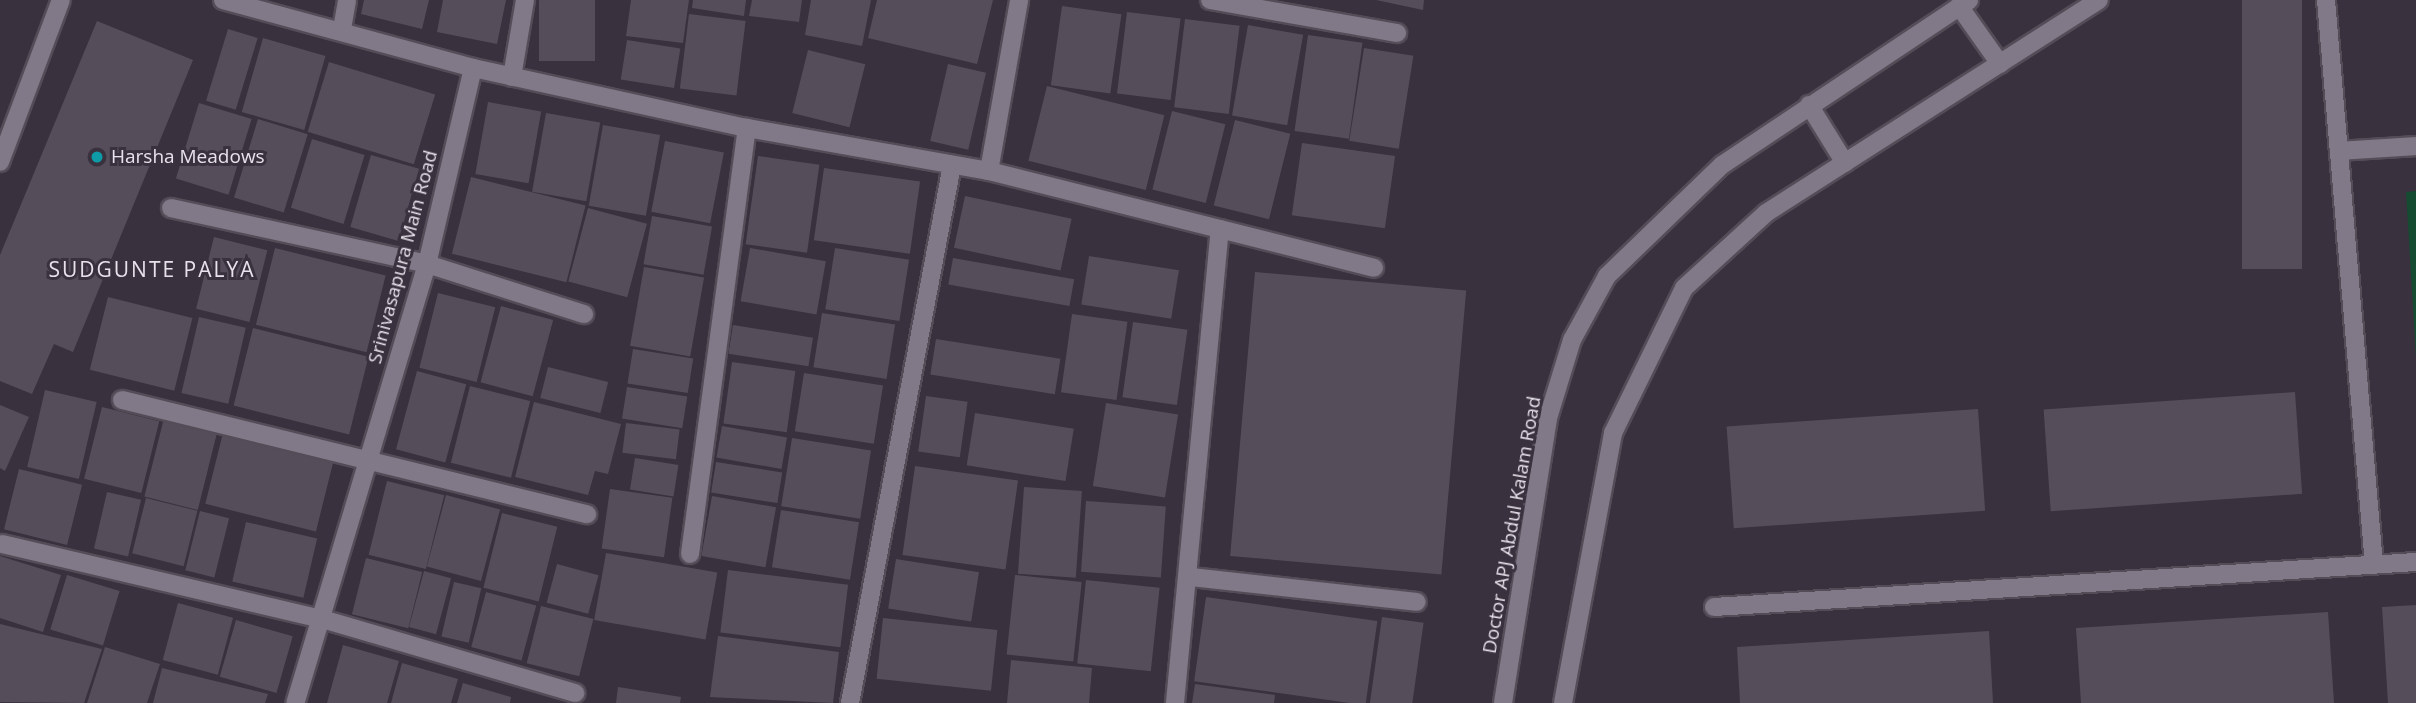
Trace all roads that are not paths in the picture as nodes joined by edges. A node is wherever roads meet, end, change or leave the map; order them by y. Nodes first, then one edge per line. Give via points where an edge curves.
1 (61, 0) edge
2 (223, 0) edge
3 (347, 0) edge
4 (525, 0) edge
5 (1019, 0) edge
6 (1210, 0) edge
7 (2099, 0) edge
8 (2326, 0) edge
9 (1964, 3) edge
10 (342, 29) junction
11 (1396, 33) dead end
12 (2000, 64) junction
13 (473, 68) junction
14 (512, 77) junction
15 (1809, 105) junction
16 (747, 128) junction
17 (2416, 146) edge
18 (2339, 151) junction
19 (0, 162) edge
20 (1845, 163) junction
21 (952, 165) junction
22 (989, 171) junction
23 (171, 208) dead end
24 (1220, 229) junction
25 (427, 264) junction
26 (1374, 268) dead end
27 (584, 314) dead end
28 (122, 400) dead end
29 (368, 458) junction
30 (587, 514) dead end
31 (2, 544) dead end
32 (690, 554) dead end
33 (2416, 562) edge
34 (2374, 565) junction
35 (1191, 577) junction
36 (1416, 601) dead end
37 (1714, 607) dead end
38 (322, 619) junction
39 (575, 693) dead end
40 (295, 703) edge
41 (850, 703) edge
42 (1175, 703) edge
43 (1503, 703) edge
44 (1563, 703) edge

1 - 19 street
2 - 10 street
3 - 10 street
4 - 14 street
5 - 22 street
6 - 11 street
7 - 12 street
8 - 18 street
9 - 12 street
9 - 15 street, Doctor APJ Abdul Kalam Road
10 - 13 street
12 - 20 street
13 - 14 street
13 - 25 street, Srinivasapura Main Road
14 - 16 street
15 - 20 street
15 - 43 street, Doctor APJ Abdul Kalam Road via 1721,166 1607,276 1572,340 1548,418
16 - 21 street
16 - 32 street
17 - 18 street
18 - 34 street
20 - 44 street via 1766,214 1684,288 1643,365 1613,433
21 - 22 street
21 - 41 street
22 - 24 street
23 - 25 street
24 - 26 street
24 - 35 street
25 - 27 street
25 - 29 street, Srinivasapura Main Road
28 - 29 street
29 - 30 street
29 - 38 street, Srinivasapura Main Road
31 - 38 street
33 - 34 street
34 - 37 street
35 - 36 street
35 - 42 street
38 - 39 street
38 - 40 street, Srinivasapura Main Road

